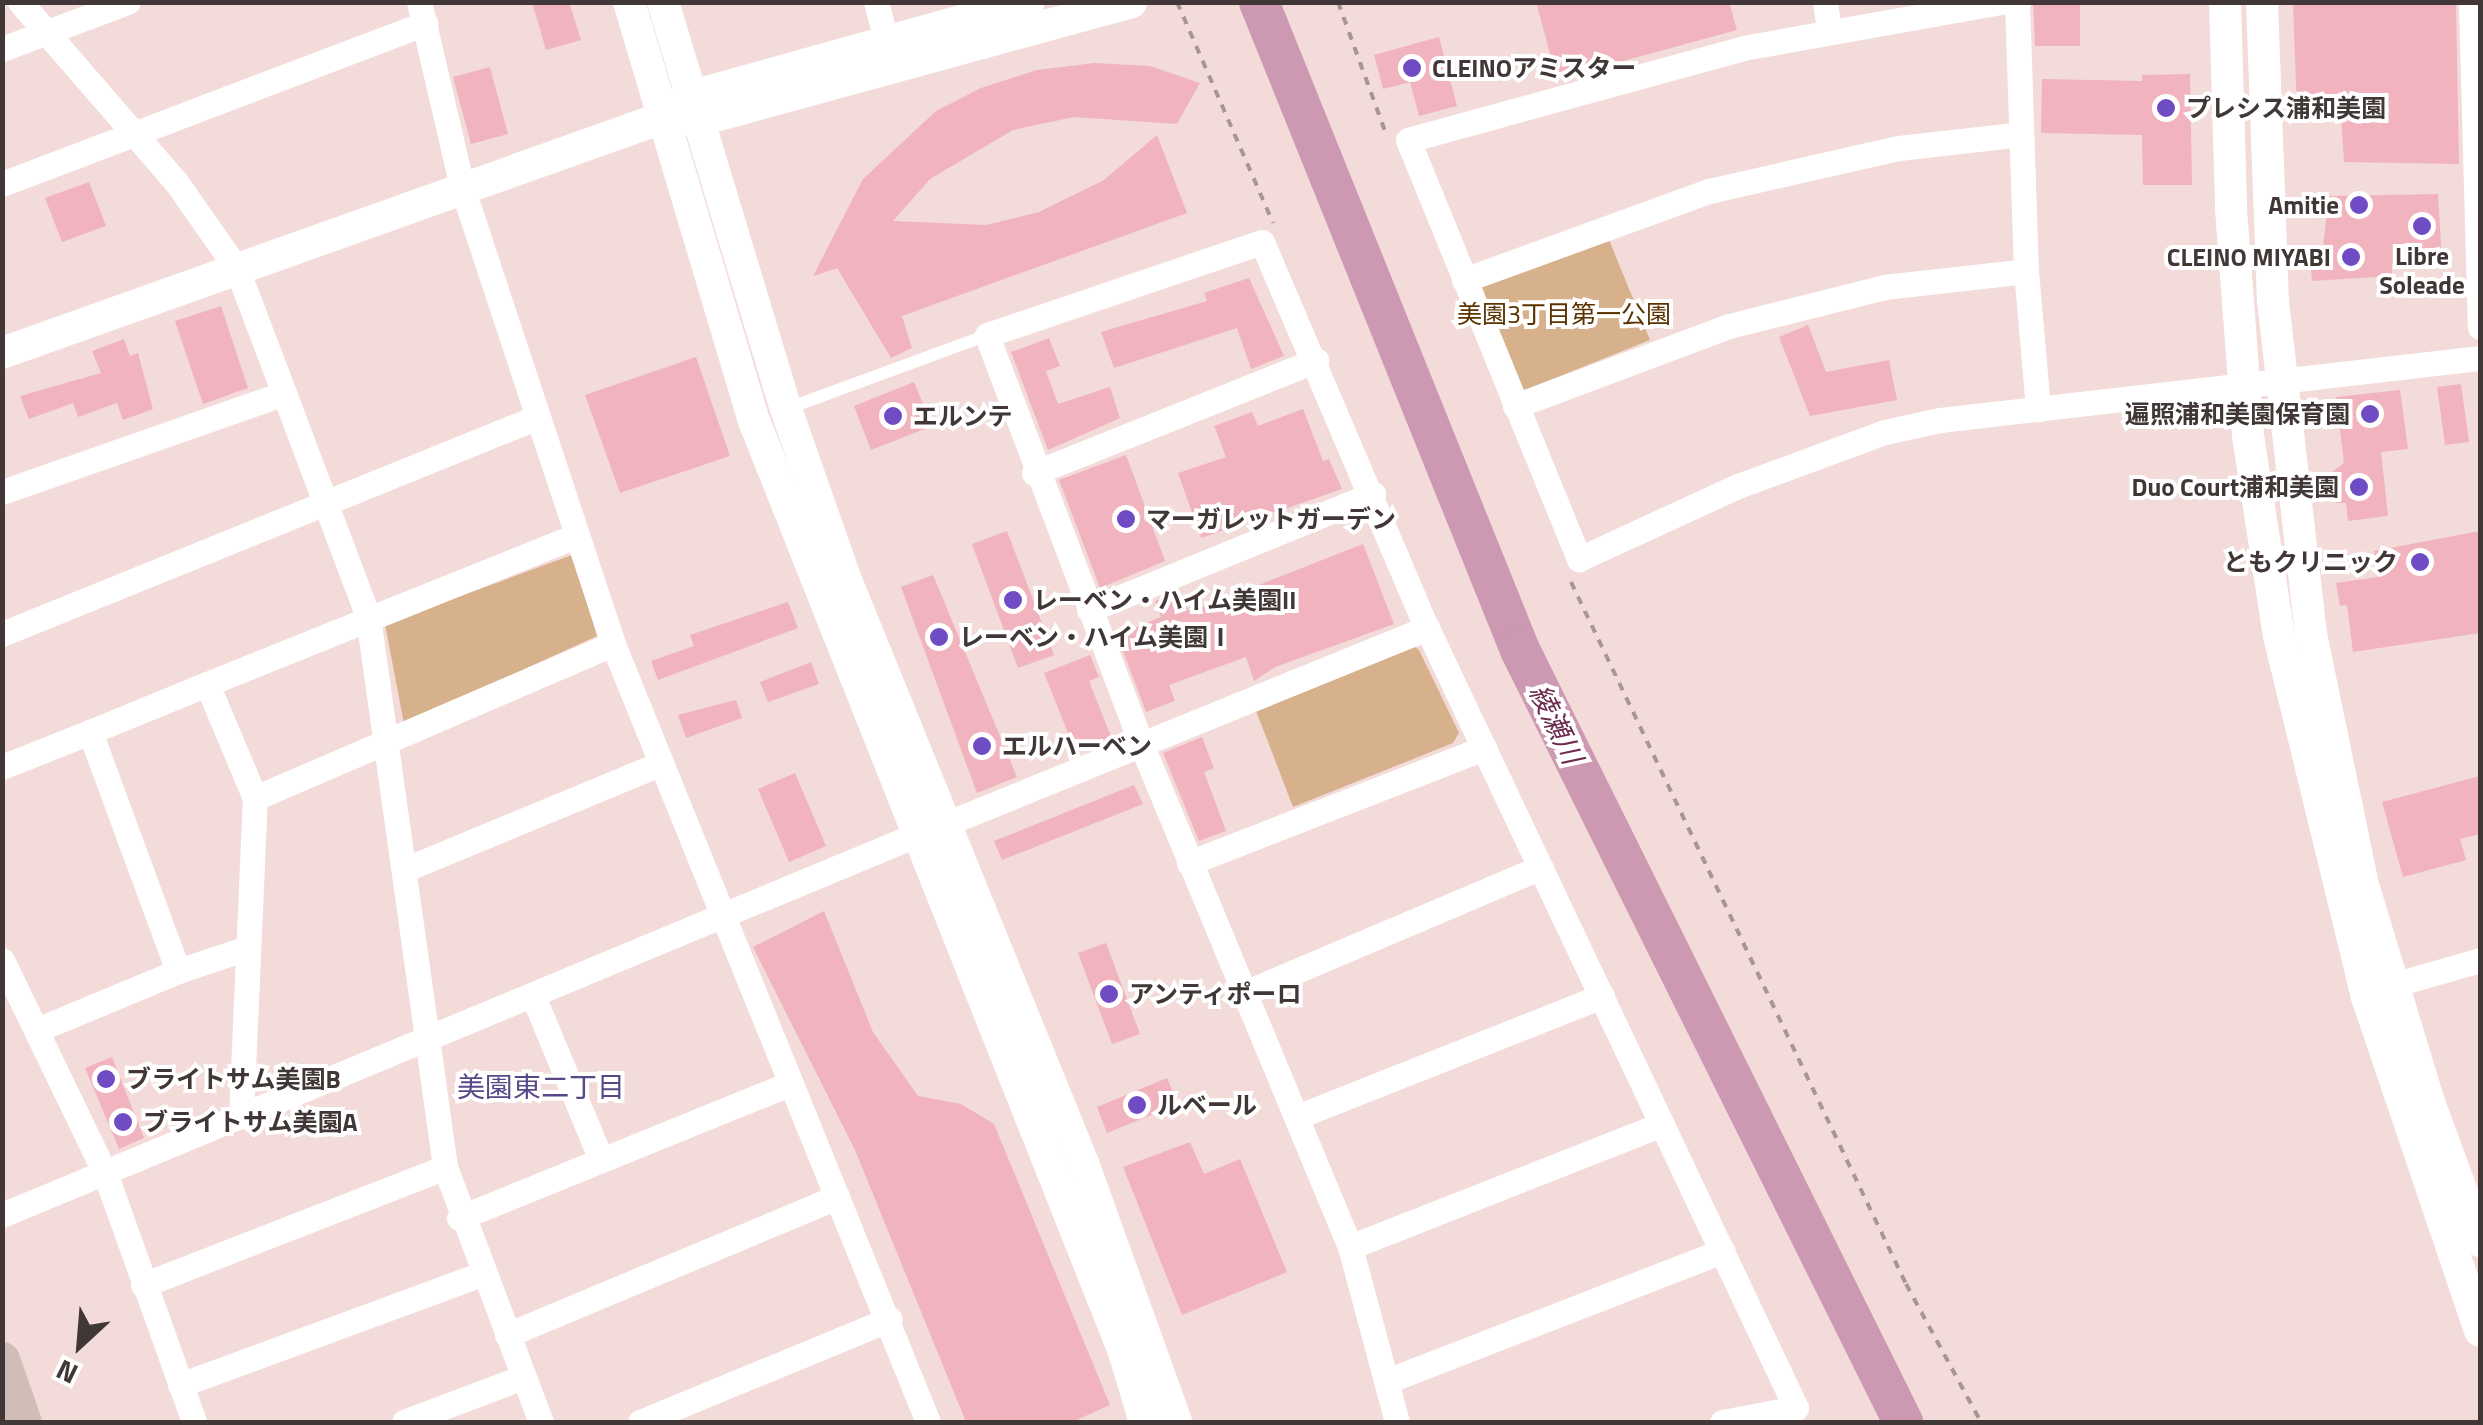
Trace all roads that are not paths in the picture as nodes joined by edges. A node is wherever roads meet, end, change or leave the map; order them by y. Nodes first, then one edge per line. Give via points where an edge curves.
1 (20, 2) edge
2 (128, 2) edge
3 (628, 2) edge
4 (664, 2) edge
5 (876, 2) edge
6 (1029, 2) edge
7 (1131, 2) edge
8 (1825, 2) edge
9 (2002, 2) edge
10 (2018, 2) edge
11 (2226, 2) edge
12 (2262, 2) edge
13 (2480, 7) edge
14 (422, 13) edge
15 (1829, 30) junction
16 (44, 32) junction
17 (887, 44) junction
18 (2, 49) edge
19 (693, 109) junction
20 (662, 118) junction
21 (131, 131) junction
22 (2022, 134) junction
23 (2479, 176) edge
24 (2, 184) edge
25 (462, 187) junction
26 (237, 269) junction
27 (2026, 272) junction
28 (1464, 280) junction
29 (2480, 327) edge
30 (986, 335) junction
31 (2, 353) edge
32 (2480, 358) edge
33 (1316, 360) junction
34 (2280, 382) junction
35 (2244, 387) junction
36 (284, 394) junction
37 (1514, 406) junction
38 (786, 409) junction
39 (2038, 409) junction
40 (535, 418) junction
41 (1034, 473) junction
42 (2, 492) edge
43 (1373, 494) junction
44 (324, 502) junction
45 (576, 536) junction
46 (1088, 610) junction
47 (368, 617) junction
48 (1427, 628) junction
49 (2, 634) edge
50 (613, 644) junction
51 (207, 684) junction
52 (90, 732) junction
53 (390, 744) junction
54 (1142, 746) junction
55 (1484, 748) junction
56 (660, 764) junction
57 (2, 766) edge
58 (254, 798) junction
59 (930, 830) junction
60 (1189, 863) junction
61 (1540, 867) junction
62 (406, 868) junction
63 (723, 916) junction
64 (247, 948) junction
65 (2, 960) edge
66 (2480, 960) edge
67 (178, 970) junction
68 (2393, 985) junction
69 (1246, 992) junction
70 (533, 996) junction
71 (1602, 996) junction
72 (39, 1029) junction
73 (428, 1038) junction
74 (790, 1083) junction
75 (241, 1116) junction
76 (1299, 1116) junction
77 (1659, 1126) junction
78 (601, 1160) junction
79 (445, 1168) junction
80 (105, 1173) junction
81 (838, 1197) junction
82 (2, 1216) edge
83 (460, 1218) junction
84 (2480, 1241) edge
85 (1350, 1247) junction
86 (1723, 1251) junction
87 (482, 1274) junction
88 (143, 1284) junction
89 (890, 1319) junction
90 (2480, 1330) edge
91 (507, 1335) junction
92 (2, 1360) edge
93 (523, 1377) junction
94 (1387, 1381) junction
95 (180, 1385) junction
96 (24, 1422) edge
97 (194, 1422) edge
98 (404, 1422) edge
99 (541, 1422) edge
100 (640, 1422) edge
101 (928, 1422) edge
102 (1145, 1422) edge
103 (1176, 1422) edge
104 (1397, 1422) edge
105 (1722, 1422) edge

1 - 16 street
2 - 16 street
3 - 20 street
4 - 19 street
5 - 17 street
6 - 17 street
7 - 19 street
8 - 15 street
9 - 15 street
10 - 22 street
11 - 35 street
12 - 34 street
13 - 23 street via 2471,8
14 - 21 street
14 - 25 street
15 - 28 street via 1408,140
16 - 18 street
16 - 21 street
17 - 19 street
19 - 20 street
19 - 38 street
20 - 25 street
20 - 59 street via 754,421
21 - 24 street
21 - 26 street
22 - 27 street
22 - 28 street via 1880,152 1709,190
23 - 29 street
25 - 26 street
25 - 40 street
26 - 31 street
26 - 36 street
27 - 37 street via 1884,287 1729,326
27 - 39 street
28 - 37 street
30 - 33 street via 1262,242
30 - 38 lane
30 - 41 street
32 - 34 street
33 - 41 street
33 - 43 street
34 - 35 street
34 - 68 street via 2311,634 2334,758
35 - 39 street
35 - 90 street via 2279,636 2337,893 2402,1110
36 - 42 street
36 - 44 street
37 - 39 street via 1580,559 1738,486 1886,432
38 - 59 street
40 - 44 street
40 - 45 street
41 - 46 street
43 - 46 street
43 - 48 street
44 - 47 street
44 - 49 street
45 - 47 street
45 - 50 street
46 - 54 street
47 - 51 street
47 - 53 street
48 - 54 street
48 - 55 street
50 - 53 street
50 - 56 street
51 - 52 street
51 - 58 street
52 - 57 street
52 - 67 street
53 - 58 street
53 - 62 street
54 - 59 street
54 - 60 street
55 - 60 street
55 - 61 street
56 - 62 street
56 - 63 street
58 - 64 street
59 - 63 street
59 - 102 street
59 - 103 street via 1084,1163
60 - 69 street
61 - 69 street
61 - 71 street
62 - 73 street
63 - 70 street
63 - 74 street
64 - 67 street
64 - 75 street
65 - 72 street
66 - 68 street
67 - 72 street
68 - 84 street
69 - 76 street
70 - 73 street
70 - 78 street
71 - 76 street
71 - 77 street
72 - 80 street
73 - 75 street
73 - 79 street
74 - 78 street
74 - 81 street
75 - 80 street
76 - 85 street
77 - 85 street
77 - 86 street
78 - 83 street
79 - 83 street
79 - 88 street
80 - 82 street
80 - 88 street
81 - 89 street
81 - 91 street
83 - 87 street
85 - 94 street
86 - 94 street
86 - 105 street via 1796,1408
87 - 91 street
87 - 95 street
88 - 95 street
89 - 100 street
89 - 101 street
91 - 93 street
92 - 96 main road
93 - 98 street
93 - 99 street
94 - 104 street
95 - 97 street

